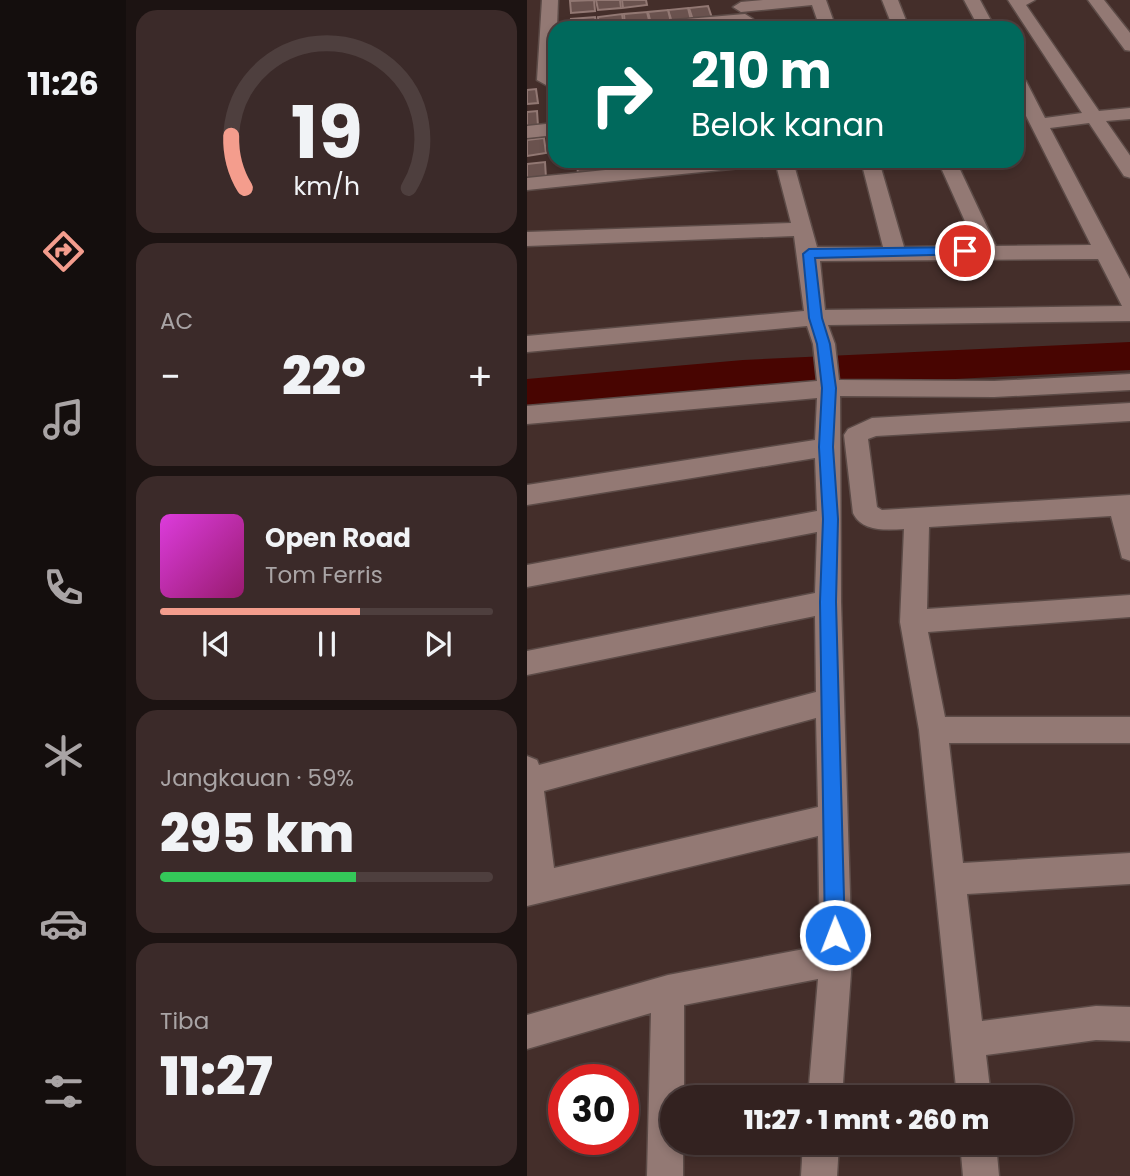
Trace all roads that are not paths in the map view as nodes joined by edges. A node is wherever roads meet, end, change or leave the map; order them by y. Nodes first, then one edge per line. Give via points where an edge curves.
1 (550, 0) edge
2 (817, 0) edge
3 (890, 0) edge
4 (972, 0) edge
5 (1027, 0) edge
6 (1096, 0) edge
7 (742, 13) edge
8 (552, 21) edge
9 (688, 21) edge
10 (825, 21) edge
11 (898, 21) edge
12 (983, 21) edge
13 (548, 36) edge
14 (1127, 37) edge
15 (527, 38) edge
16 (548, 80) edge
17 (527, 82) edge
18 (1024, 105) edge
19 (1130, 113) edge
20 (1094, 118) junction
21 (1039, 124) junction
22 (548, 130) edge
23 (527, 132) edge
24 (606, 168) edge
25 (786, 168) edge
26 (872, 168) edge
27 (949, 168) edge
28 (565, 170) edge
29 (1130, 172) edge
30 (527, 184) edge
31 (800, 229) junction
32 (527, 239) edge
33 (988, 251) junction
34 (1103, 251) junction
35 (895, 252) junction
36 (809, 254) junction
37 (1130, 303) edge
38 (1130, 313) edge
39 (815, 318) junction
40 (527, 344) edge
41 (1130, 382) edge
42 (829, 383) junction
43 (1130, 412) edge
44 (527, 415) edge
45 (826, 447) junction
46 (527, 495) edge
47 (1126, 506) edge
48 (830, 519) junction
49 (917, 519) junction
50 (1130, 551) edge
51 (527, 576) edge
52 (828, 602) junction
53 (1130, 606) edge
54 (913, 622) junction
55 (527, 663) edge
56 (830, 701) junction
57 (932, 730) junction
58 (1130, 730) edge
59 (527, 770) edge
60 (527, 782) edge
61 (832, 818) junction
62 (1130, 868) edge
63 (948, 880) junction
64 (534, 888) edge
65 (836, 959) junction
66 (668, 992) junction
67 (1130, 1024) edge
68 (527, 1032) edge
69 (968, 1040) junction
70 (826, 1085) edge
71 (973, 1085) edge
72 (820, 1155) edge
73 (979, 1155) edge
74 (665, 1176) edge
75 (819, 1176) edge
76 (981, 1176) edge

1 - 8 street
2 - 7 street
2 - 10 street
3 - 11 street
4 - 12 street
5 - 20 street via 1015,1
6 - 14 street
7 - 9 street
13 - 15 street
16 - 17 street
18 - 21 street
19 - 20 street
20 - 21 street
20 - 29 street
21 - 34 street
22 - 23 street
24 - 28 street
25 - 31 street
26 - 35 street
27 - 33 street
28 - 30 street
31 - 32 street
31 - 36 street
33 - 34 street
33 - 35 street
34 - 37 street
35 - 36 street
36 - 39 street
38 - 39 street
39 - 40 street
39 - 42 street
41 - 42 street via 994,389
42 - 44 street
42 - 45 street
43 - 49 street via 862,429 856,435 865,513 879,520
45 - 46 street
45 - 48 street
47 - 49 street
47 - 50 street
48 - 51 street
48 - 52 street
49 - 54 street
52 - 55 street
52 - 56 street
53 - 54 street
54 - 57 street
56 - 60 street
56 - 61 street
57 - 58 street
57 - 63 street
59 - 60 street
60 - 64 street
61 - 64 street
61 - 65 street
62 - 63 street
63 - 69 street
65 - 66 street
65 - 70 street
66 - 68 street
66 - 74 street
67 - 69 street via 1096,1023
69 - 71 street
72 - 75 street
73 - 76 street

